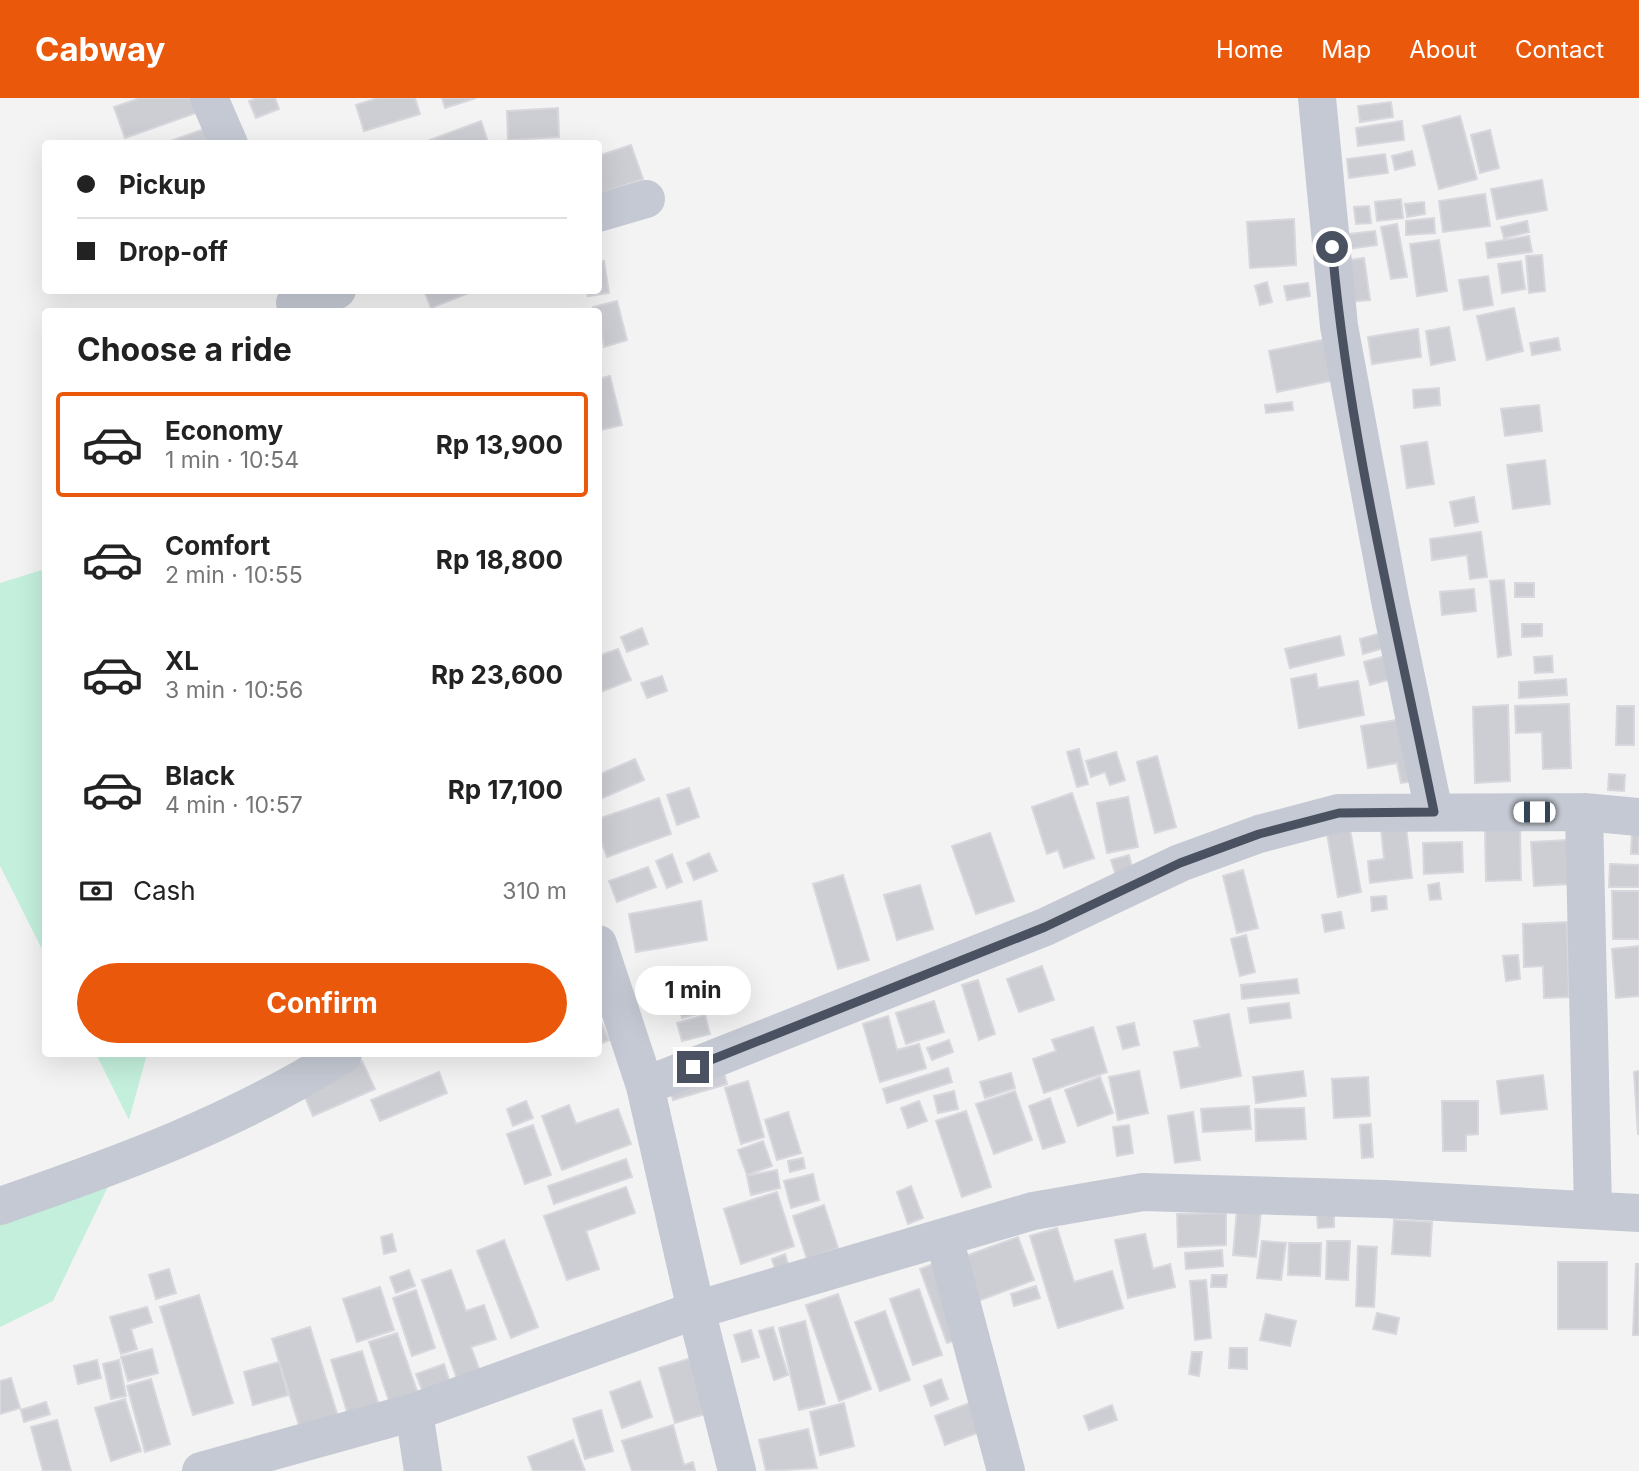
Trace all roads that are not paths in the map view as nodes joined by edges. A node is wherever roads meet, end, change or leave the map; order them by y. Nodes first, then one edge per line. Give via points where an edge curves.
1 (209, 98) edge
2 (1317, 98) edge
3 (227, 140) edge
4 (646, 200) dead end
5 (602, 213) edge
6 (323, 294) edge
7 (294, 302) edge
8 (1434, 812) junction
9 (1584, 812) junction
10 (1639, 817) edge
11 (602, 956) edge
12 (338, 1057) edge
13 (645, 1086) junction
14 (0, 1206) edge
15 (1593, 1210) junction
16 (1639, 1213) edge
17 (944, 1238) junction
18 (696, 1310) junction
19 (414, 1412) junction
20 (201, 1471) edge
21 (422, 1471) edge
22 (737, 1471) edge
23 (1006, 1471) edge

1 - 3 street
2 - 8 street via 1339,326
4 - 5 street
6 - 7 street
8 - 9 street
8 - 13 street via 1339,813 1259,834 1180,863 1045,927
9 - 10 street
9 - 15 street
11 - 13 street
12 - 14 street via 216,1124
13 - 18 street
15 - 16 street
15 - 17 street via 1143,1192 1033,1210
17 - 18 street
17 - 23 street
18 - 19 street
18 - 22 street
19 - 20 street
19 - 21 street

